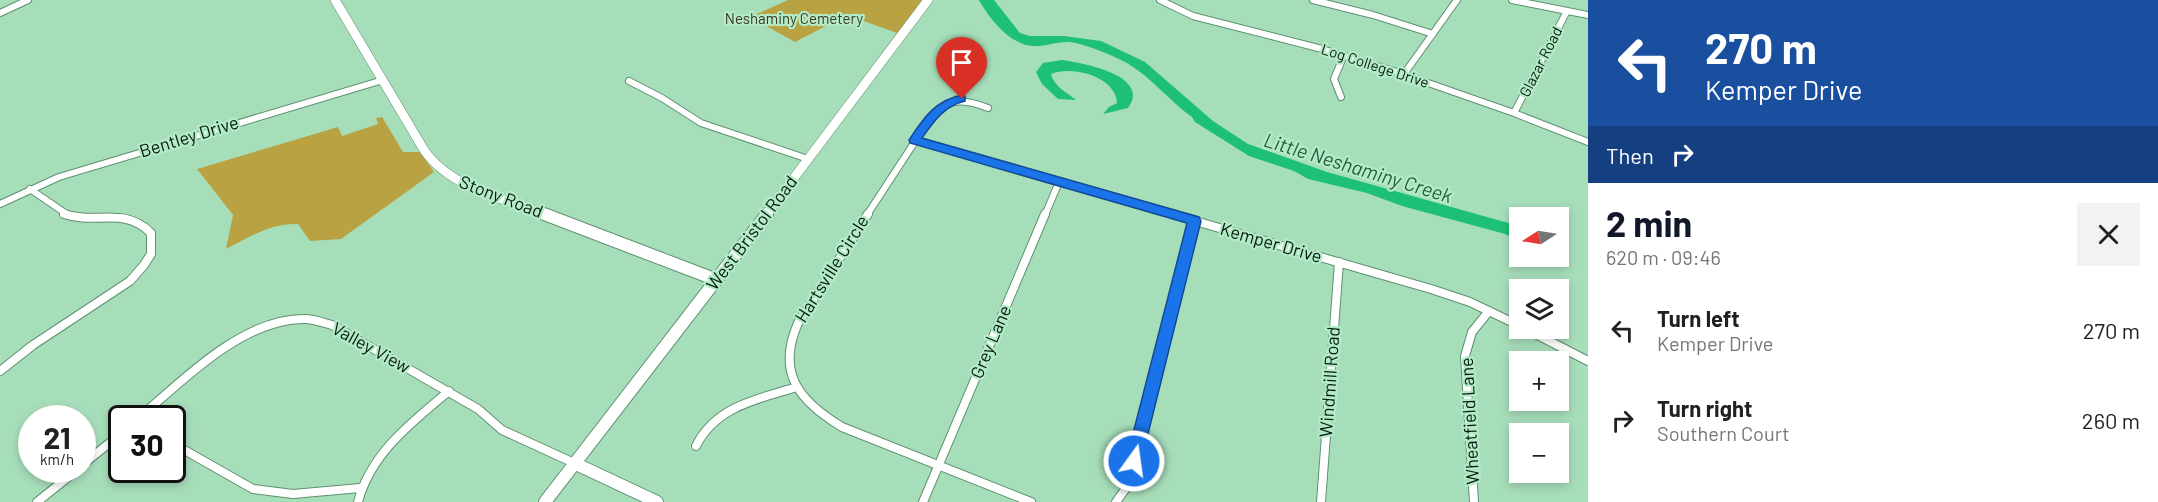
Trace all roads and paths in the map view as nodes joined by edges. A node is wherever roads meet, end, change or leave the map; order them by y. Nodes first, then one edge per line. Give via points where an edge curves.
1 (28, 0) edge
2 (336, 0) edge
3 (928, 0) edge
4 (1160, 0) edge
5 (1313, 0) edge
6 (1457, 0) edge
7 (1512, 0) edge
8 (1567, 11) junction
9 (0, 13) edge
10 (1588, 15) edge
11 (1433, 34) junction
12 (1344, 54) junction
13 (1404, 74) junction
14 (382, 80) junction
15 (629, 81) dead end
16 (1341, 97) dead end
17 (988, 108) dead end
18 (1514, 113) junction
19 (915, 140) junction
20 (1588, 142) edge
21 (808, 159) junction
22 (1059, 182) junction
23 (30, 189) junction
24 (0, 204) edge
25 (1194, 221) junction
26 (1339, 262) junction
27 (717, 280) junction
28 (1490, 311) junction
29 (1509, 320) edge
30 (1545, 339) edge
31 (1588, 361) edge
32 (0, 371) edge
33 (796, 387) junction
34 (449, 391) junction
35 (155, 405) edge
36 (108, 444) edge
37 (696, 446) dead end
38 (186, 451) edge
39 (96, 454) edge
40 (574, 463) junction
41 (939, 465) junction
42 (61, 483) edge
43 (360, 488) junction
44 (37, 502) edge
45 (358, 502) edge
46 (545, 502) edge
47 (657, 502) edge
48 (923, 502) edge
49 (1031, 502) edge
50 (1116, 502) edge
51 (1321, 502) edge
52 (1474, 502) edge

1 - 9 street
2 - 14 street, Stony Road
3 - 21 street, West Bristol Road
4 - 12 street, Log College Drive via 1193,16
5 - 11 street
6 - 11 street
7 - 8 street
8 - 10 street
8 - 18 street, Glazar Road
11 - 13 street
12 - 13 street, Log College Drive
12 - 16 street via 1334,79
13 - 18 street, Log College Drive
14 - 23 street, Bentley Drive
14 - 27 street, Stony Road via 433,163 450,177
15 - 21 street via 707,126
17 - 19 street, Hartsville Circle via 966,99 951,100 933,114
18 - 20 street, Log College Drive
19 - 22 street, Kemper Drive
19 - 33 street, Hartsville Circle via 793,331 788,359
21 - 27 street, West Bristol Road
22 - 25 street, Kemper Drive
22 - 41 street, Grey Lane
23 - 24 street, Bentley Drive
23 - 32 street via 68,215 136,220 151,233 153,247 144,267 130,281
25 - 26 street, Kemper Drive
25 - 50 street via 1129,484
26 - 28 street, Kemper Drive
26 - 51 street, Windmill Road
27 - 40 street, West Bristol Road
28 - 29 street, Kemper Drive
28 - 52 street, Wheatfield Lane via 1472,332 1465,356
30 - 31 street
33 - 37 street via 718,416
33 - 41 street, Hartsville Circle via 829,420
34 - 35 street, Valley View via 325,322 296,319 256,329 233,342
34 - 40 street, Valley View via 502,430
34 - 43 street via 380,456
36 - 39 street
38 - 43 street via 265,493
40 - 46 street, West Bristol Road
40 - 47 street
41 - 48 street, Grey Lane
41 - 49 street, Hartsville Circle
42 - 44 street
43 - 45 street

